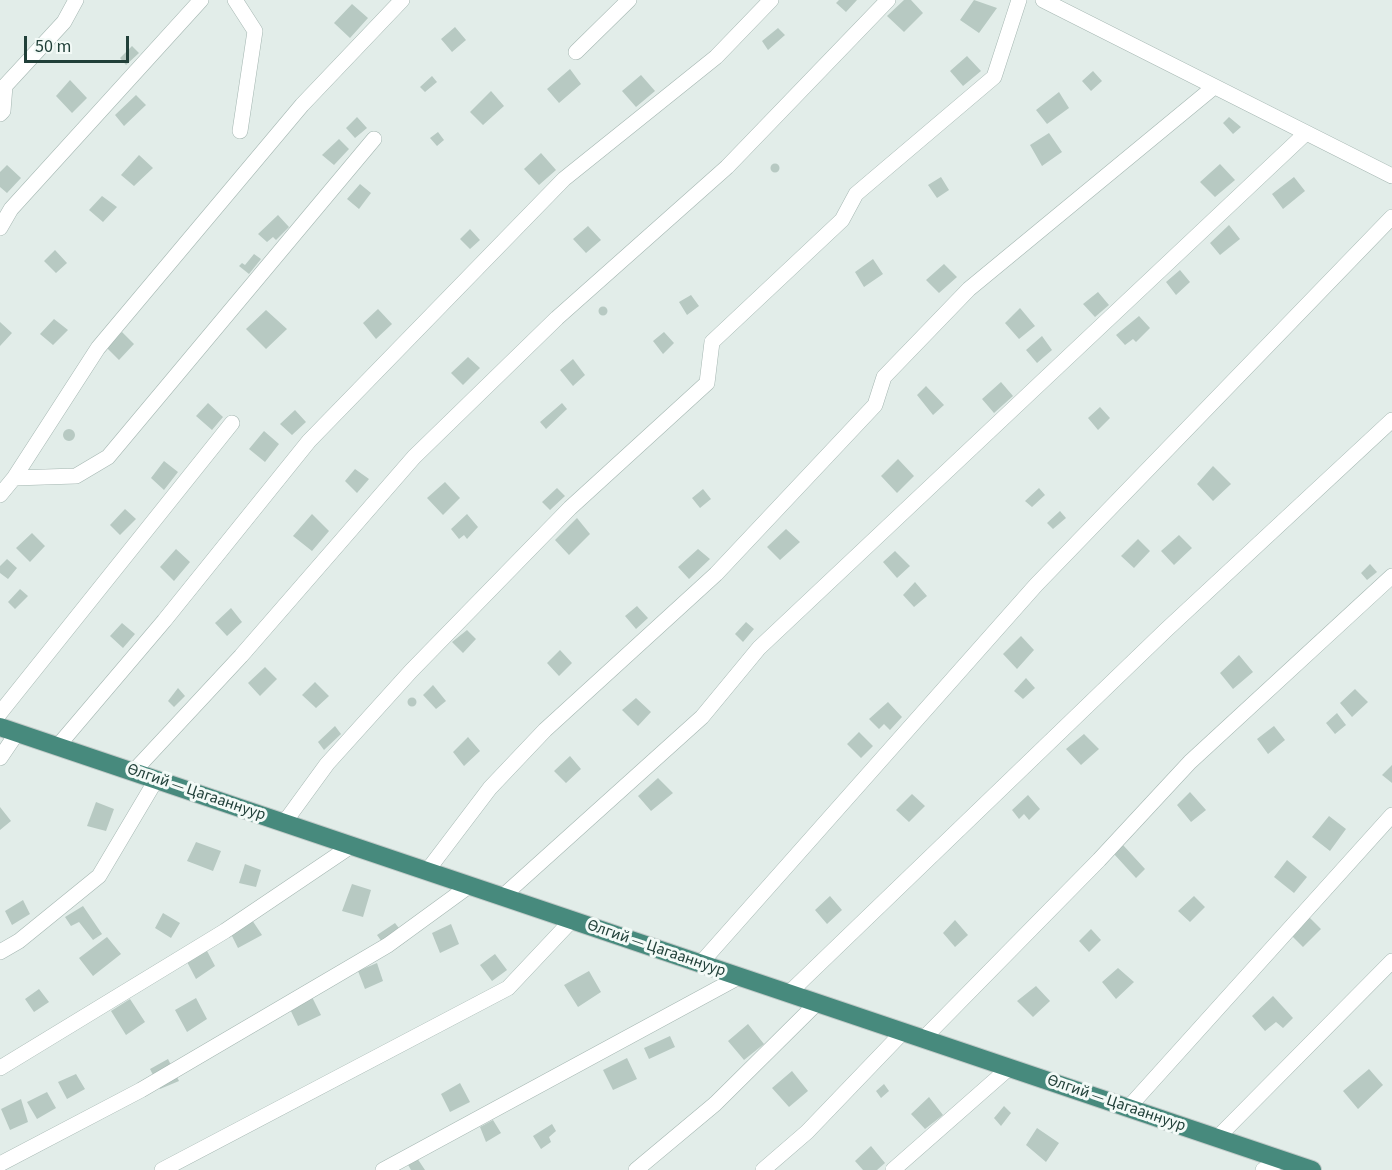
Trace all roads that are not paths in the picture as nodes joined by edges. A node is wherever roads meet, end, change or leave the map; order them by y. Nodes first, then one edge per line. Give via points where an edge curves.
1 (76, 0) edge
2 (201, 0) edge
3 (236, 0) edge
4 (402, 0) edge
5 (629, 0) edge
6 (771, 0) edge
7 (888, 0) edge
8 (1019, 0) edge
9 (1043, 0) edge
10 (576, 52) dead end
11 (1214, 87) junction
12 (0, 114) edge
13 (240, 131) dead end
14 (1306, 133) junction
15 (374, 140) dead end
16 (1392, 176) edge
17 (1392, 217) edge
18 (0, 228) edge
19 (1392, 420) edge
20 (232, 423) dead end
21 (14, 478) junction
22 (0, 495) edge
23 (1392, 576) edge
24 (0, 713) edge
25 (8, 730) edge
26 (57, 747) junction
27 (0, 758) edge
28 (133, 772) junction
29 (156, 780) junction
30 (1392, 815) edge
31 (284, 823) junction
32 (351, 846) junction
33 (427, 871) junction
34 (470, 886) junction
35 (502, 897) junction
36 (572, 920) junction
37 (0, 952) edge
38 (1392, 961) edge
39 (700, 964) junction
40 (739, 977) junction
41 (789, 993) junction
42 (817, 1003) junction
43 (903, 1032) junction
44 (923, 1039) junction
45 (0, 1068) edge
46 (1009, 1068) junction
47 (1128, 1108) junction
48 (1216, 1138) junction
49 (1282, 1160) junction
50 (0, 1164) edge
51 (162, 1170) edge
52 (383, 1170) edge
53 (636, 1170) edge
54 (763, 1170) edge
55 (893, 1170) edge
56 (1263, 1170) edge
57 (1312, 1170) edge

1 - 12 street via 64,22 5,86
2 - 18 street via 18,201
3 - 13 street via 255,31
4 - 21 street via 302,105 98,348
5 - 10 street
6 - 26 street via 716,57 564,179 317,433
7 - 28 street via 727,167 557,318 414,457 241,656
8 - 31 street via 994,76 856,194 842,220 712,342 707,383 570,508 411,671 327,764
9 - 11 street
11 - 14 street
11 - 33 street via 969,289 884,377 875,405 716,574 545,730 490,788
14 - 16 street
14 - 35 street via 759,648 702,717
15 - 21 street via 108,457 76,476
17 - 39 street via 1036,585
19 - 41 street via 1166,630
20 - 24 street
21 - 22 street
23 - 44 street via 1190,762 1100,860
25 - 26 highway, Өлгий — Цагааннуур
25 - 27 street
26 - 28 highway, Өлгий — Цагааннуур
28 - 29 highway, Өлгий — Цагааннуур
29 - 31 highway, Өлгий — Цагааннуур
29 - 37 street via 99,876
30 - 47 street
31 - 32 highway, Өлгий — Цагааннуур
32 - 33 highway, Өлгий — Цагааннуур
32 - 45 street via 225,932
33 - 34 highway, Өлгий — Цагааннуур
34 - 35 highway, Өлгий — Цагааннуур
34 - 50 street via 377,951 141,1090
35 - 36 highway, Өлгий — Цагааннуур
36 - 39 highway, Өлгий — Цагааннуур
36 - 51 street via 508,988
38 - 48 street
39 - 40 highway, Өлгий — Цагааннуур
40 - 41 highway, Өлгий — Цагааннуур
40 - 52 street
41 - 42 highway, Өлгий — Цагааннуур
42 - 43 highway, Өлгий — Цагааннуур
42 - 53 street via 715,1104
43 - 44 highway, Өлгий — Цагааннуур
43 - 54 street via 807,1132
44 - 46 highway, Өлгий — Цагааннуур
46 - 47 highway, Өлгий — Цагааннуур
46 - 55 street
47 - 48 highway, Өлгий — Цагааннуур
48 - 49 highway, Өлгий — Цагааннуур
49 - 56 street
49 - 57 highway, Өлгий — Цагааннуур

